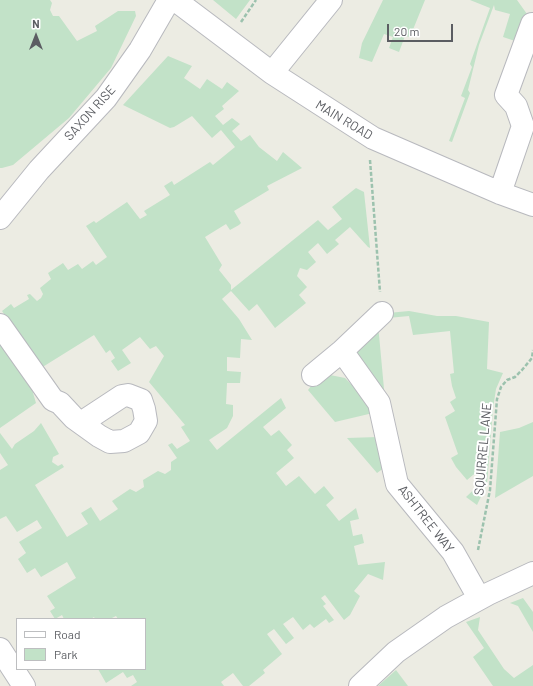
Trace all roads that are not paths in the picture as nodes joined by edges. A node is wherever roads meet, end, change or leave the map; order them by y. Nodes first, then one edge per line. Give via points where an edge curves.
1 (169, 0) edge
2 (175, 0) edge
3 (331, 0) edge
4 (532, 24) dead end
5 (272, 73) junction
6 (525, 109) edge
7 (500, 193) junction
8 (533, 205) edge
9 (0, 218) edge
10 (382, 313) road end
11 (0, 325) edge
12 (342, 351) junction
13 (313, 375) dead end
14 (81, 423) dead end
15 (533, 573) edge
16 (480, 598) junction
17 (0, 649) edge
18 (24, 686) edge
19 (360, 686) edge

1 - 9 street, SAXON RISE via 140,50 106,98 39,170
2 - 5 street, MAIN ROAD
3 - 5 street
4 - 6 street via 506,96 516,106
5 - 7 street, MAIN ROAD via 373,138
6 - 7 street via 523,126
7 - 8 street, MAIN ROAD
10 - 12 street
11 - 14 street via 53,400 60,403
12 - 13 street
12 - 16 street, ASHTREE WAY via 380,403 397,484 453,552
15 - 16 street
16 - 19 street via 446,617 396,652
17 - 18 street

